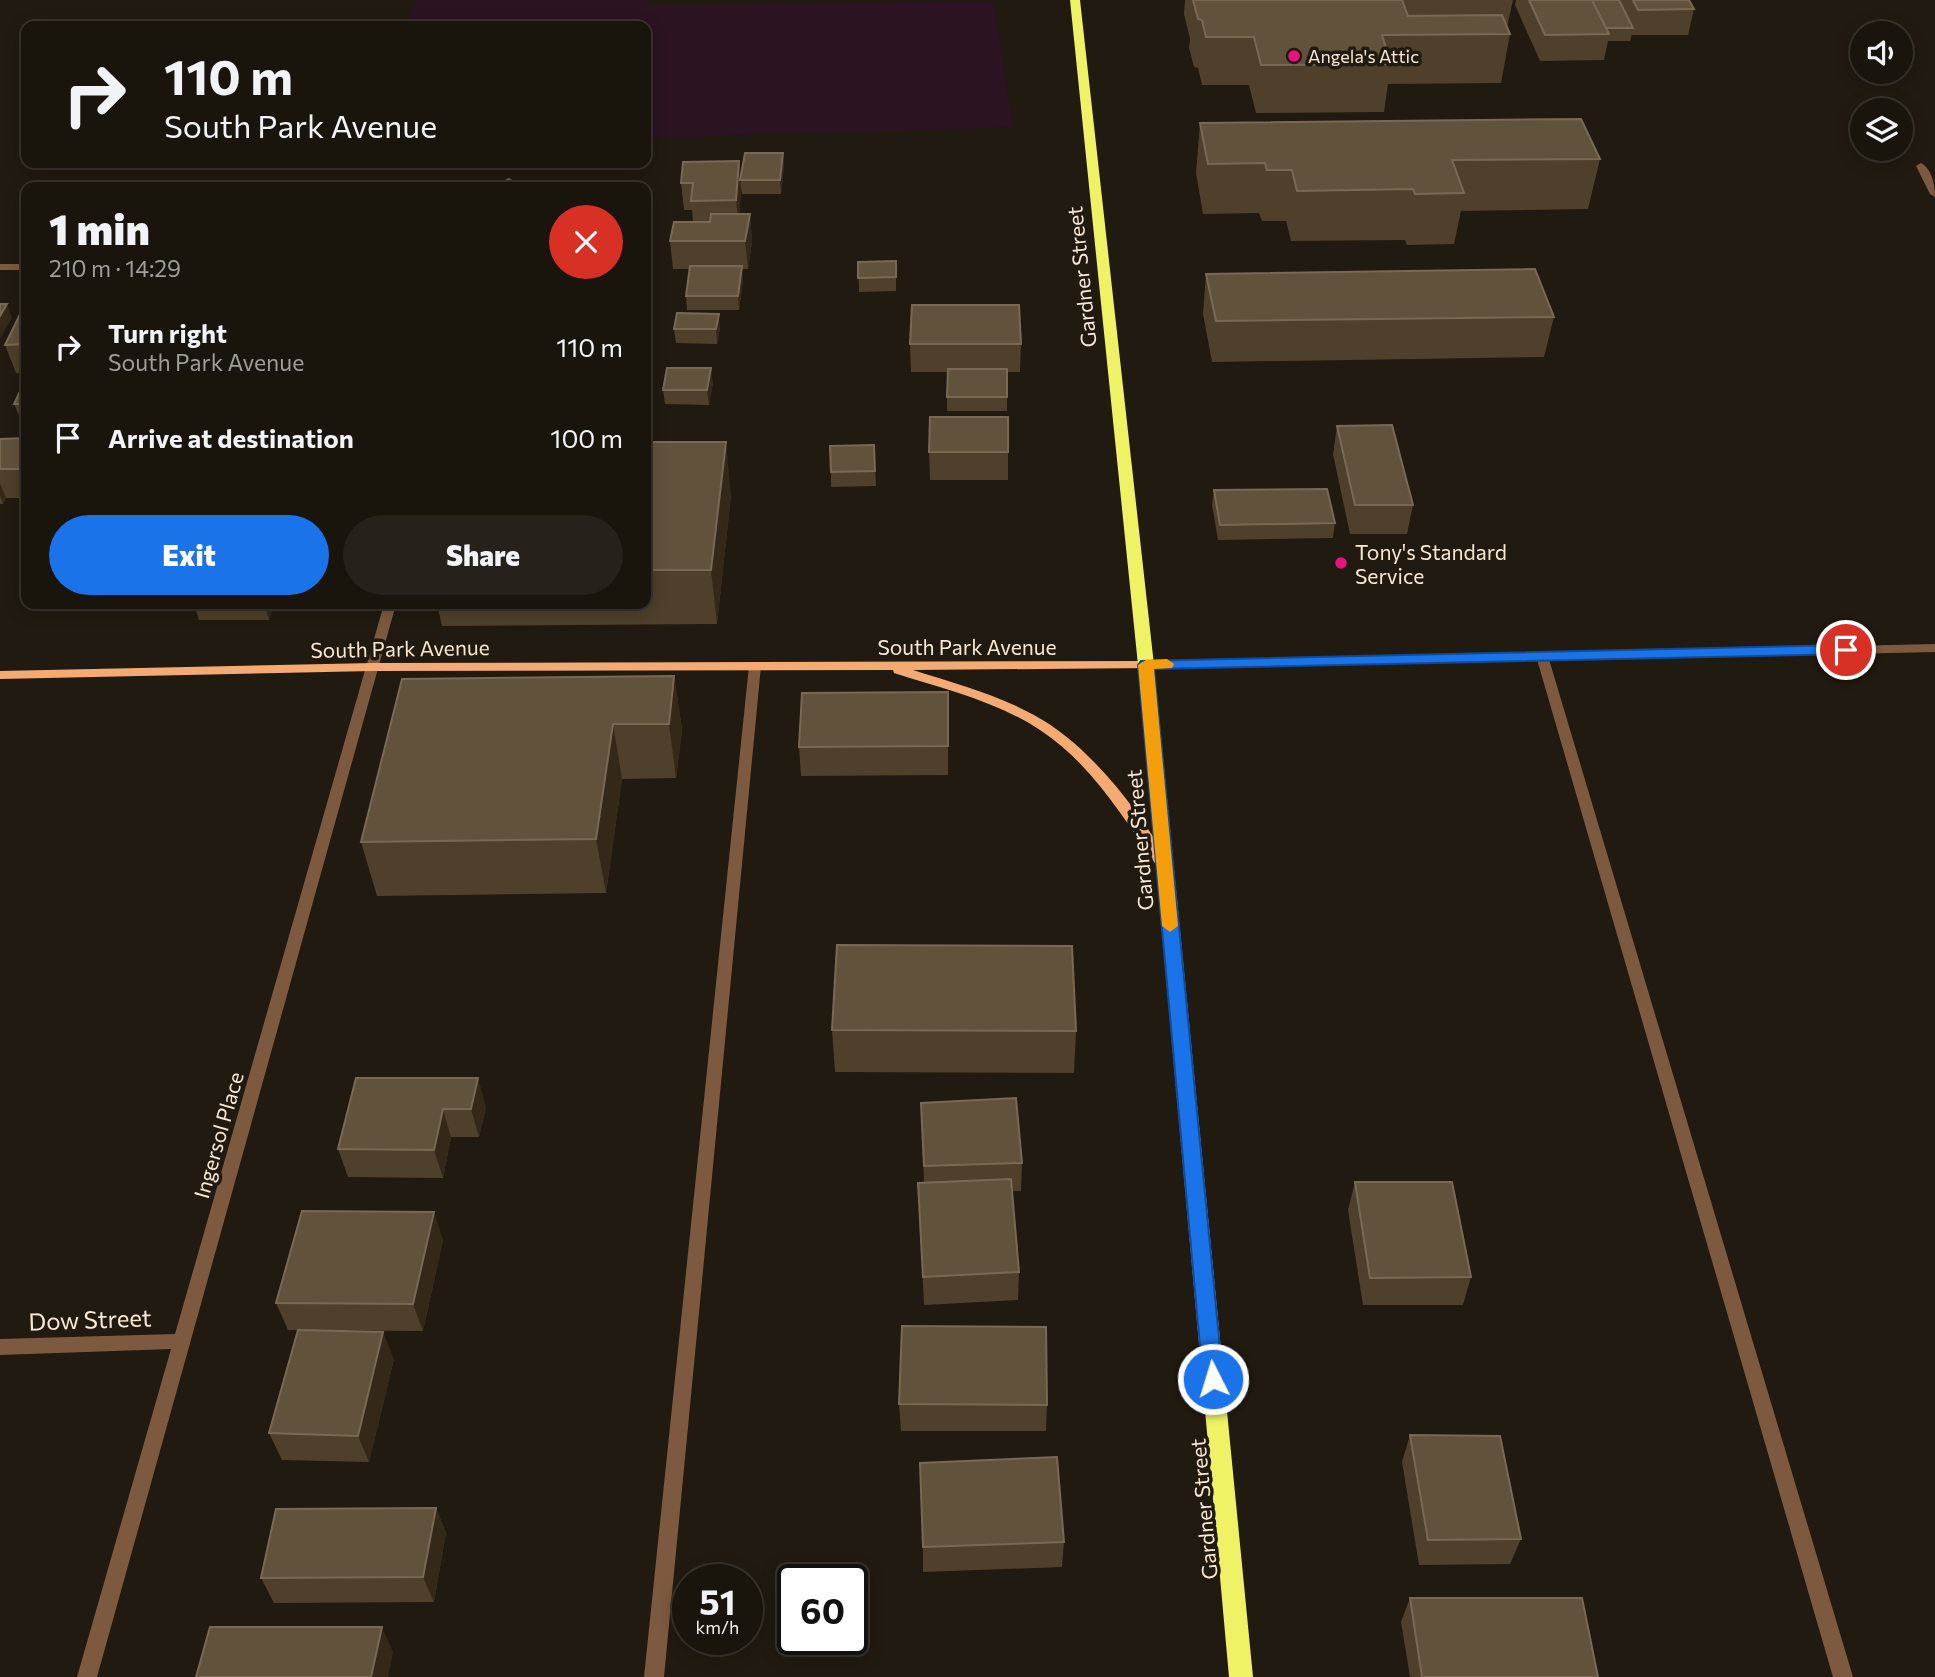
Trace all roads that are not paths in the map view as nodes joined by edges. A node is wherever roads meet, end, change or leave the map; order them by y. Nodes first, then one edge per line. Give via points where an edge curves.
1 (1075, 0) edge
2 (1922, 166) dead end
3 (1935, 194) edge
4 (0, 267) edge
5 (21, 267) edge
6 (389, 609) edge
7 (1932, 648) edge
8 (1542, 656) junction
9 (1935, 662) edge
10 (1146, 665) junction
11 (754, 666) junction
12 (888, 666) junction
13 (373, 667) junction
14 (0, 675) edge
15 (1164, 865) junction
16 (182, 1341) junction
17 (0, 1346) edge
18 (87, 1677) edge
19 (654, 1677) edge
20 (1241, 1677) edge
21 (1843, 1677) edge

1 - 10 main road, Gardner Street
2 - 3 street
4 - 5 street
6 - 13 street, Ingersol Place
7 - 8 street, South Park Avenue
7 - 9 street
8 - 10 street, South Park Avenue
8 - 21 street
10 - 12 street, South Park Avenue
10 - 15 main road, Gardner Street
11 - 12 street, South Park Avenue
11 - 13 street, South Park Avenue
11 - 19 street
12 - 15 street via 1006,707 1065,741 1095,772
13 - 14 street, South Park Avenue
13 - 16 street, Ingersol Place
15 - 20 main road, Gardner Street
16 - 17 street, Dow Street
16 - 18 street, Ingersol Place

